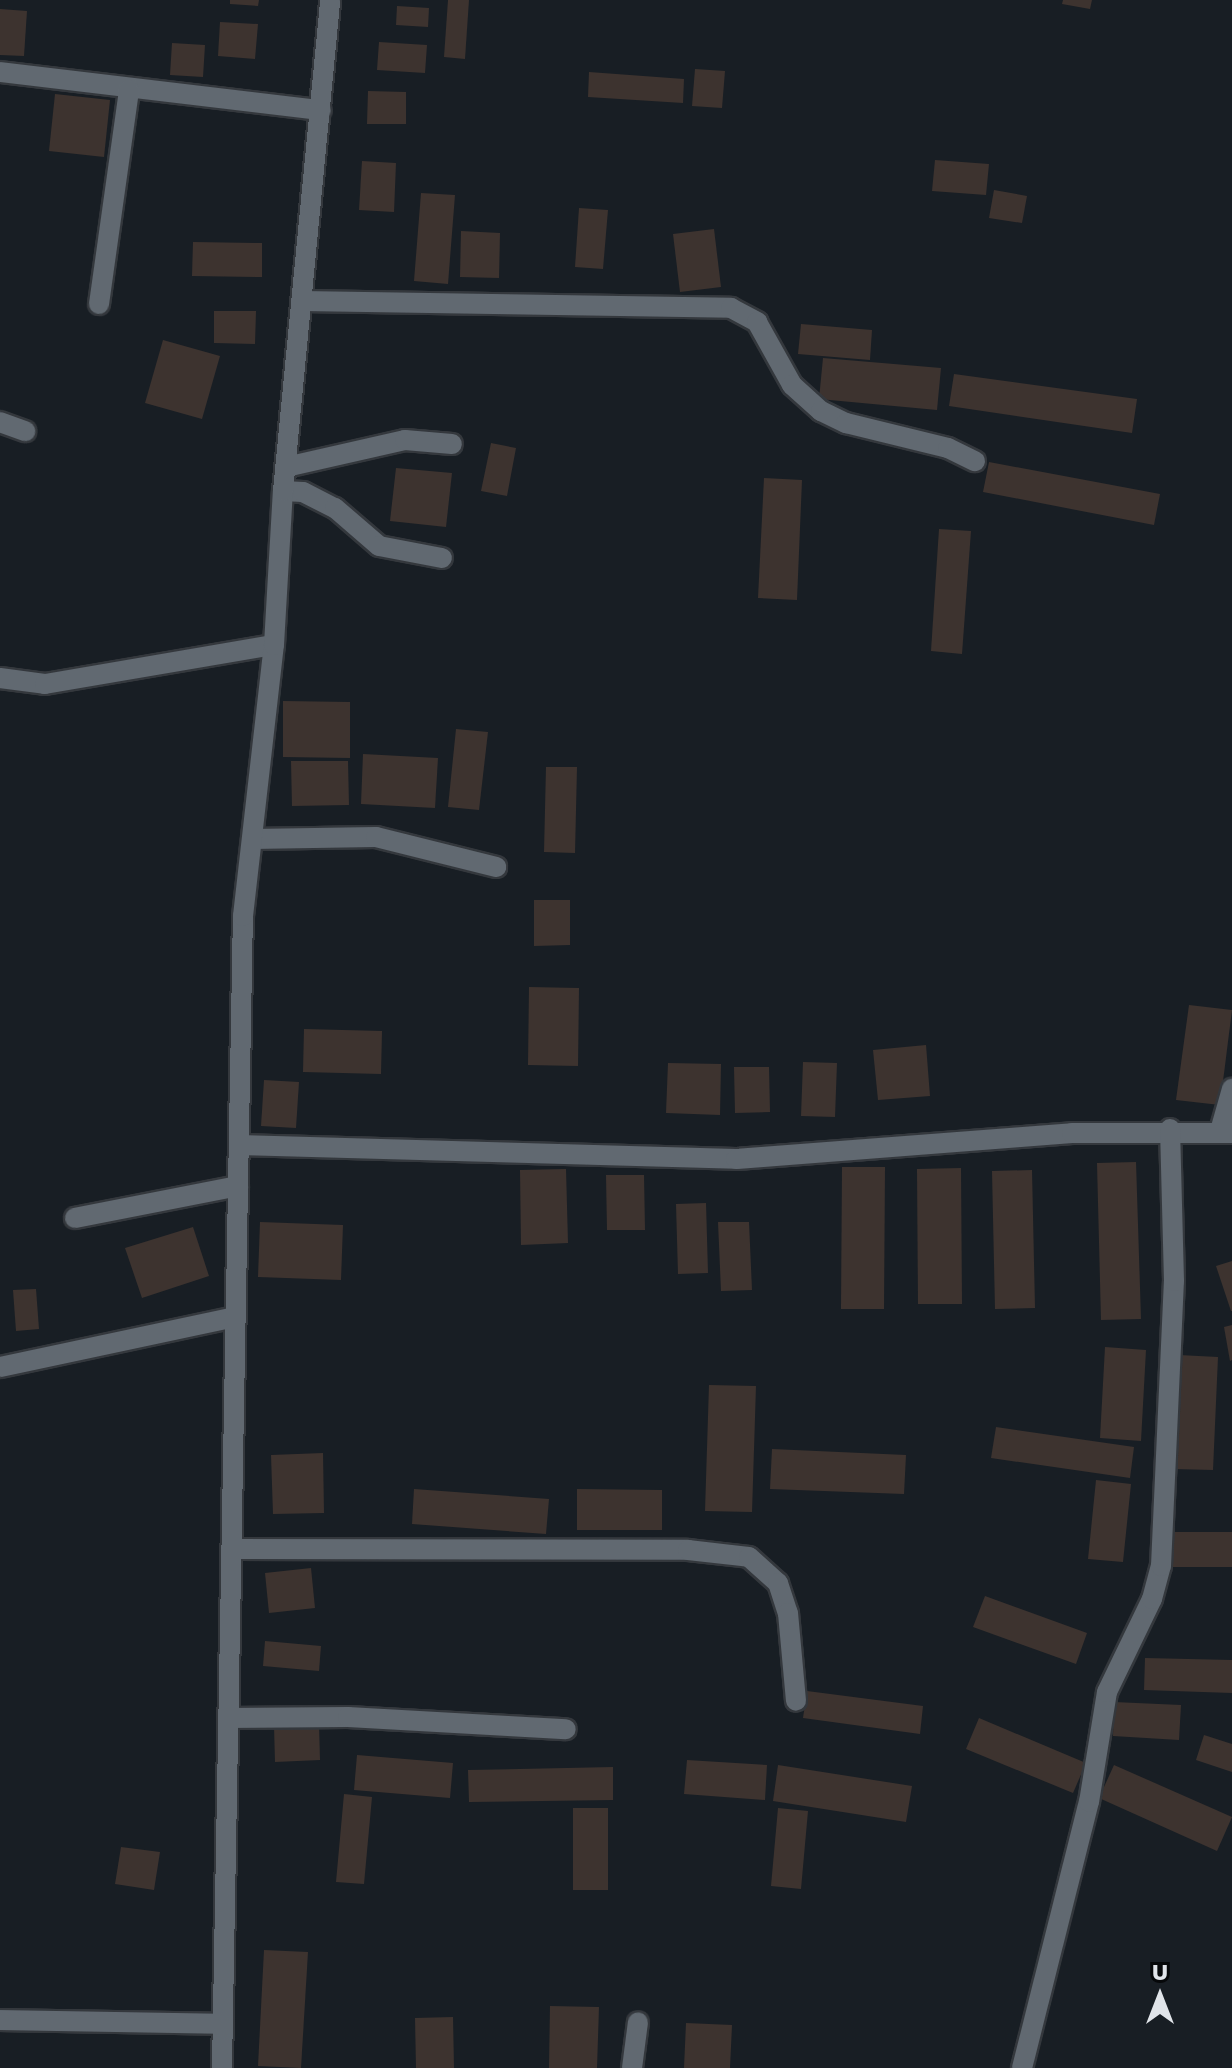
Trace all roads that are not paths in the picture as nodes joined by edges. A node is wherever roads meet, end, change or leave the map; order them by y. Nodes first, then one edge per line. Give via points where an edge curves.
1 (330, 0) edge
2 (0, 72) edge
3 (129, 90) junction
4 (321, 110) junction
5 (302, 301) junction
6 (99, 304) dead end
7 (0, 422) edge
8 (25, 431) dead end
9 (452, 444) dead end
10 (975, 461) dead end
11 (286, 467) junction
12 (283, 491) junction
13 (442, 558) dead end
14 (274, 645) junction
15 (0, 678) edge
16 (252, 839) junction
17 (496, 867) dead end
18 (1232, 1089) edge
19 (1170, 1129) junction
20 (1226, 1132) edge
21 (239, 1145) junction
22 (238, 1186) junction
23 (75, 1218) dead end
24 (235, 1317) junction
25 (0, 1367) edge
26 (231, 1549) junction
27 (796, 1701) dead end
28 (228, 1718) junction
29 (566, 1729) dead end
30 (0, 2020) edge
31 (638, 2022) dead end
32 (223, 2024) junction
33 (222, 2068) edge
34 (632, 2068) edge
35 (1022, 2068) edge

1 - 4 street
2 - 3 street
3 - 4 street
3 - 6 street
4 - 5 street
5 - 10 street via 731,308 757,322 792,385 821,411 846,423 948,448
5 - 11 street
7 - 8 street
9 - 11 street via 405,440
11 - 12 street
12 - 13 street via 303,492 335,508 379,546
12 - 14 street
14 - 15 street via 45,684
14 - 16 street
16 - 17 street via 376,837
16 - 21 street via 243,916
18 - 20 street
19 - 20 street
19 - 21 street via 736,1159
19 - 35 street via 1174,1281 1161,1566 1152,1599 1107,1692 1089,1802
21 - 22 street
22 - 23 street
22 - 24 street
24 - 25 street
24 - 26 street
26 - 27 street via 688,1550 749,1557 778,1583 788,1613
26 - 28 street
28 - 29 street via 348,1717
28 - 32 street
30 - 32 street
31 - 34 street
32 - 33 street

